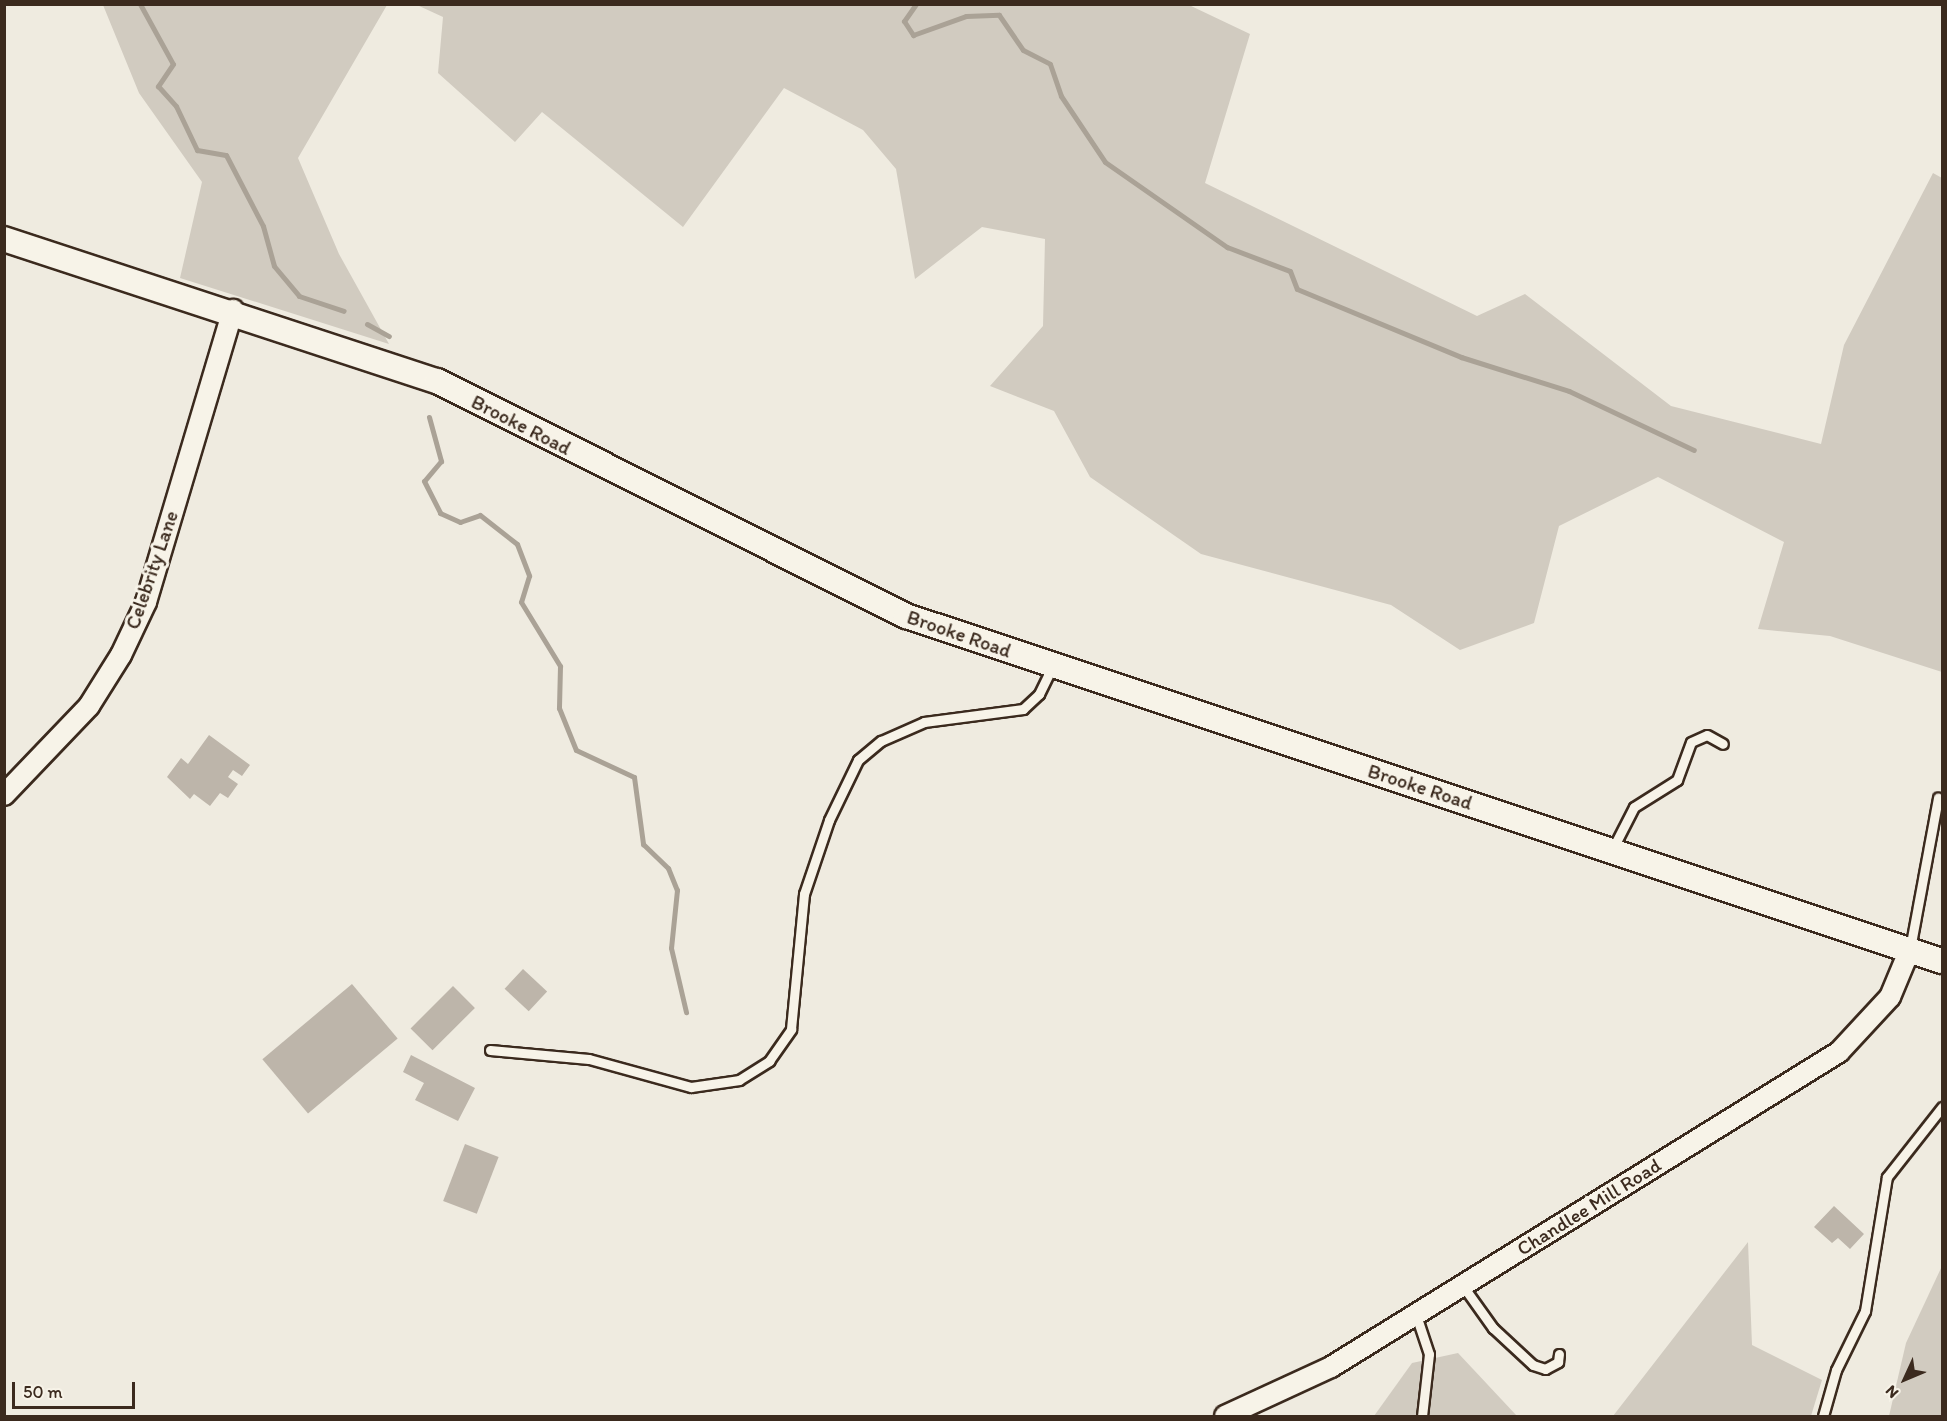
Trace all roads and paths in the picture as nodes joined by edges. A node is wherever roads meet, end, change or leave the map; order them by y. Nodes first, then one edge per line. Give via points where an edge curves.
1 (4, 239) edge
2 (233, 310) junction
3 (1053, 666) junction
4 (1723, 744) dead end
5 (4, 795) edge
6 (1938, 798) dead end
7 (1612, 850) junction
8 (1910, 949) junction
9 (1942, 961) edge
10 (490, 1050) dead end
11 (1942, 1107) edge
12 (1463, 1286) junction
13 (1416, 1315) junction
14 (1559, 1354) dead end
15 (1225, 1416) edge
16 (1422, 1416) edge
17 (1822, 1416) edge

1 - 2 street, Brooke Road
2 - 3 street, Brooke Road via 437,381 896,612
2 - 5 street, Celebrity Lane via 146,602 122,655 89,706
3 - 7 street, Brooke Road
3 - 10 lane via 1039,693 1023,709 924,722 881,741 858,760 829,820 804,894 791,1029 769,1061 738,1080 691,1087 589,1059
4 - 7 lane via 1707,735 1691,742 1677,780 1634,807
6 - 8 lane
7 - 8 street, Brooke Road
8 - 9 street, Brooke Road
8 - 12 street, Chandlee Mill Road via 1890,997 1839,1052
11 - 17 lane via 1887,1177 1865,1311 1836,1371
12 - 13 street, Chandlee Mill Road
12 - 14 lane via 1493,1328 1533,1365 1545,1369 1558,1362
13 - 15 street, Chandlee Mill Road via 1322,1372
13 - 16 lane via 1429,1354

